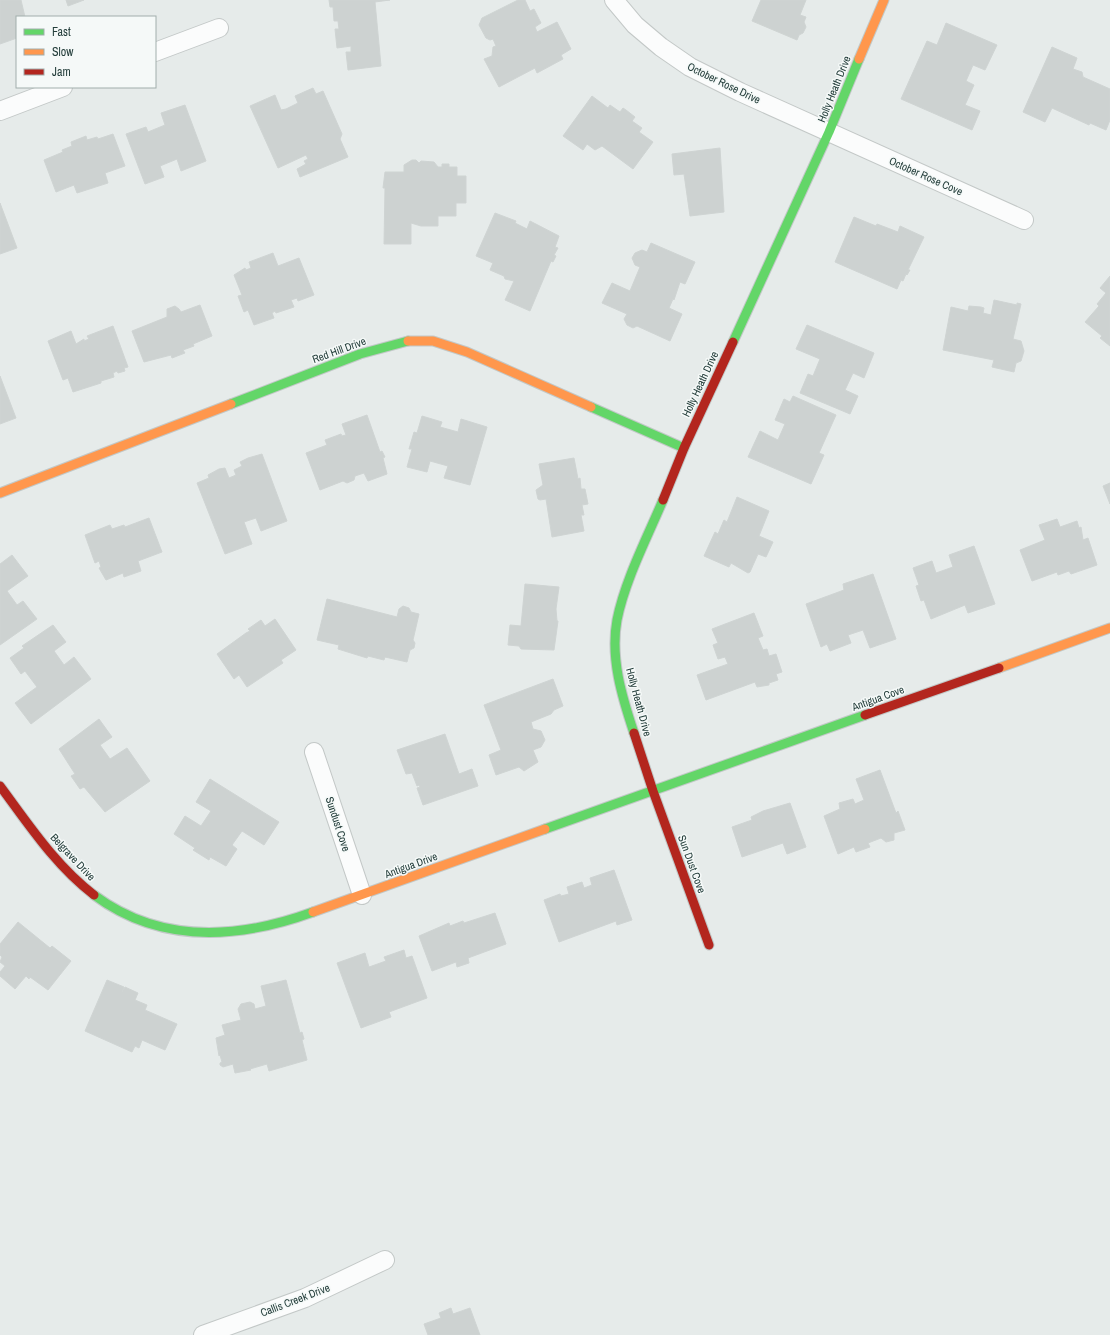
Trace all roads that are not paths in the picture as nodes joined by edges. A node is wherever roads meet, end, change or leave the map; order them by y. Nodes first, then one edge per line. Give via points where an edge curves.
1 (614, 0) edge
2 (884, 0) edge
3 (219, 28) dead end
4 (156, 52) edge
5 (60, 88) edge
6 (0, 111) edge
7 (829, 132) junction
8 (1024, 220) dead end
9 (684, 448) junction
10 (0, 493) edge
11 (1110, 628) edge
12 (314, 752) dead end
13 (0, 786) edge
14 (653, 790) junction
15 (362, 895) junction
16 (170, 929) joint
17 (709, 945) dead end
18 (385, 1260) dead end
19 (203, 1335) edge

1 - 7 street, October Rose Drive via 635,25 690,68
2 - 7 street, Holly Heath Drive
3 - 4 street
5 - 6 street
7 - 8 street, October Rose Cove
7 - 9 street, Holly Heath Drive
9 - 10 street, Red Hill Drive via 467,352 442,343 421,340 392,344 332,365
9 - 14 street, Holly Heath Drive via 623,598 617,621 617,665 622,693
11 - 14 street, Antigua Cove
12 - 15 street, Sundust Cove
13 - 16 street, Belgrave Drive via 48,851 86,889 112,906
14 - 15 street, Antigua Drive
14 - 17 street, Sun Dust Cove
15 - 16 street, Antigua Drive via 286,922 250,931 208,933
18 - 19 street, Callis Creek Drive via 305,1298

